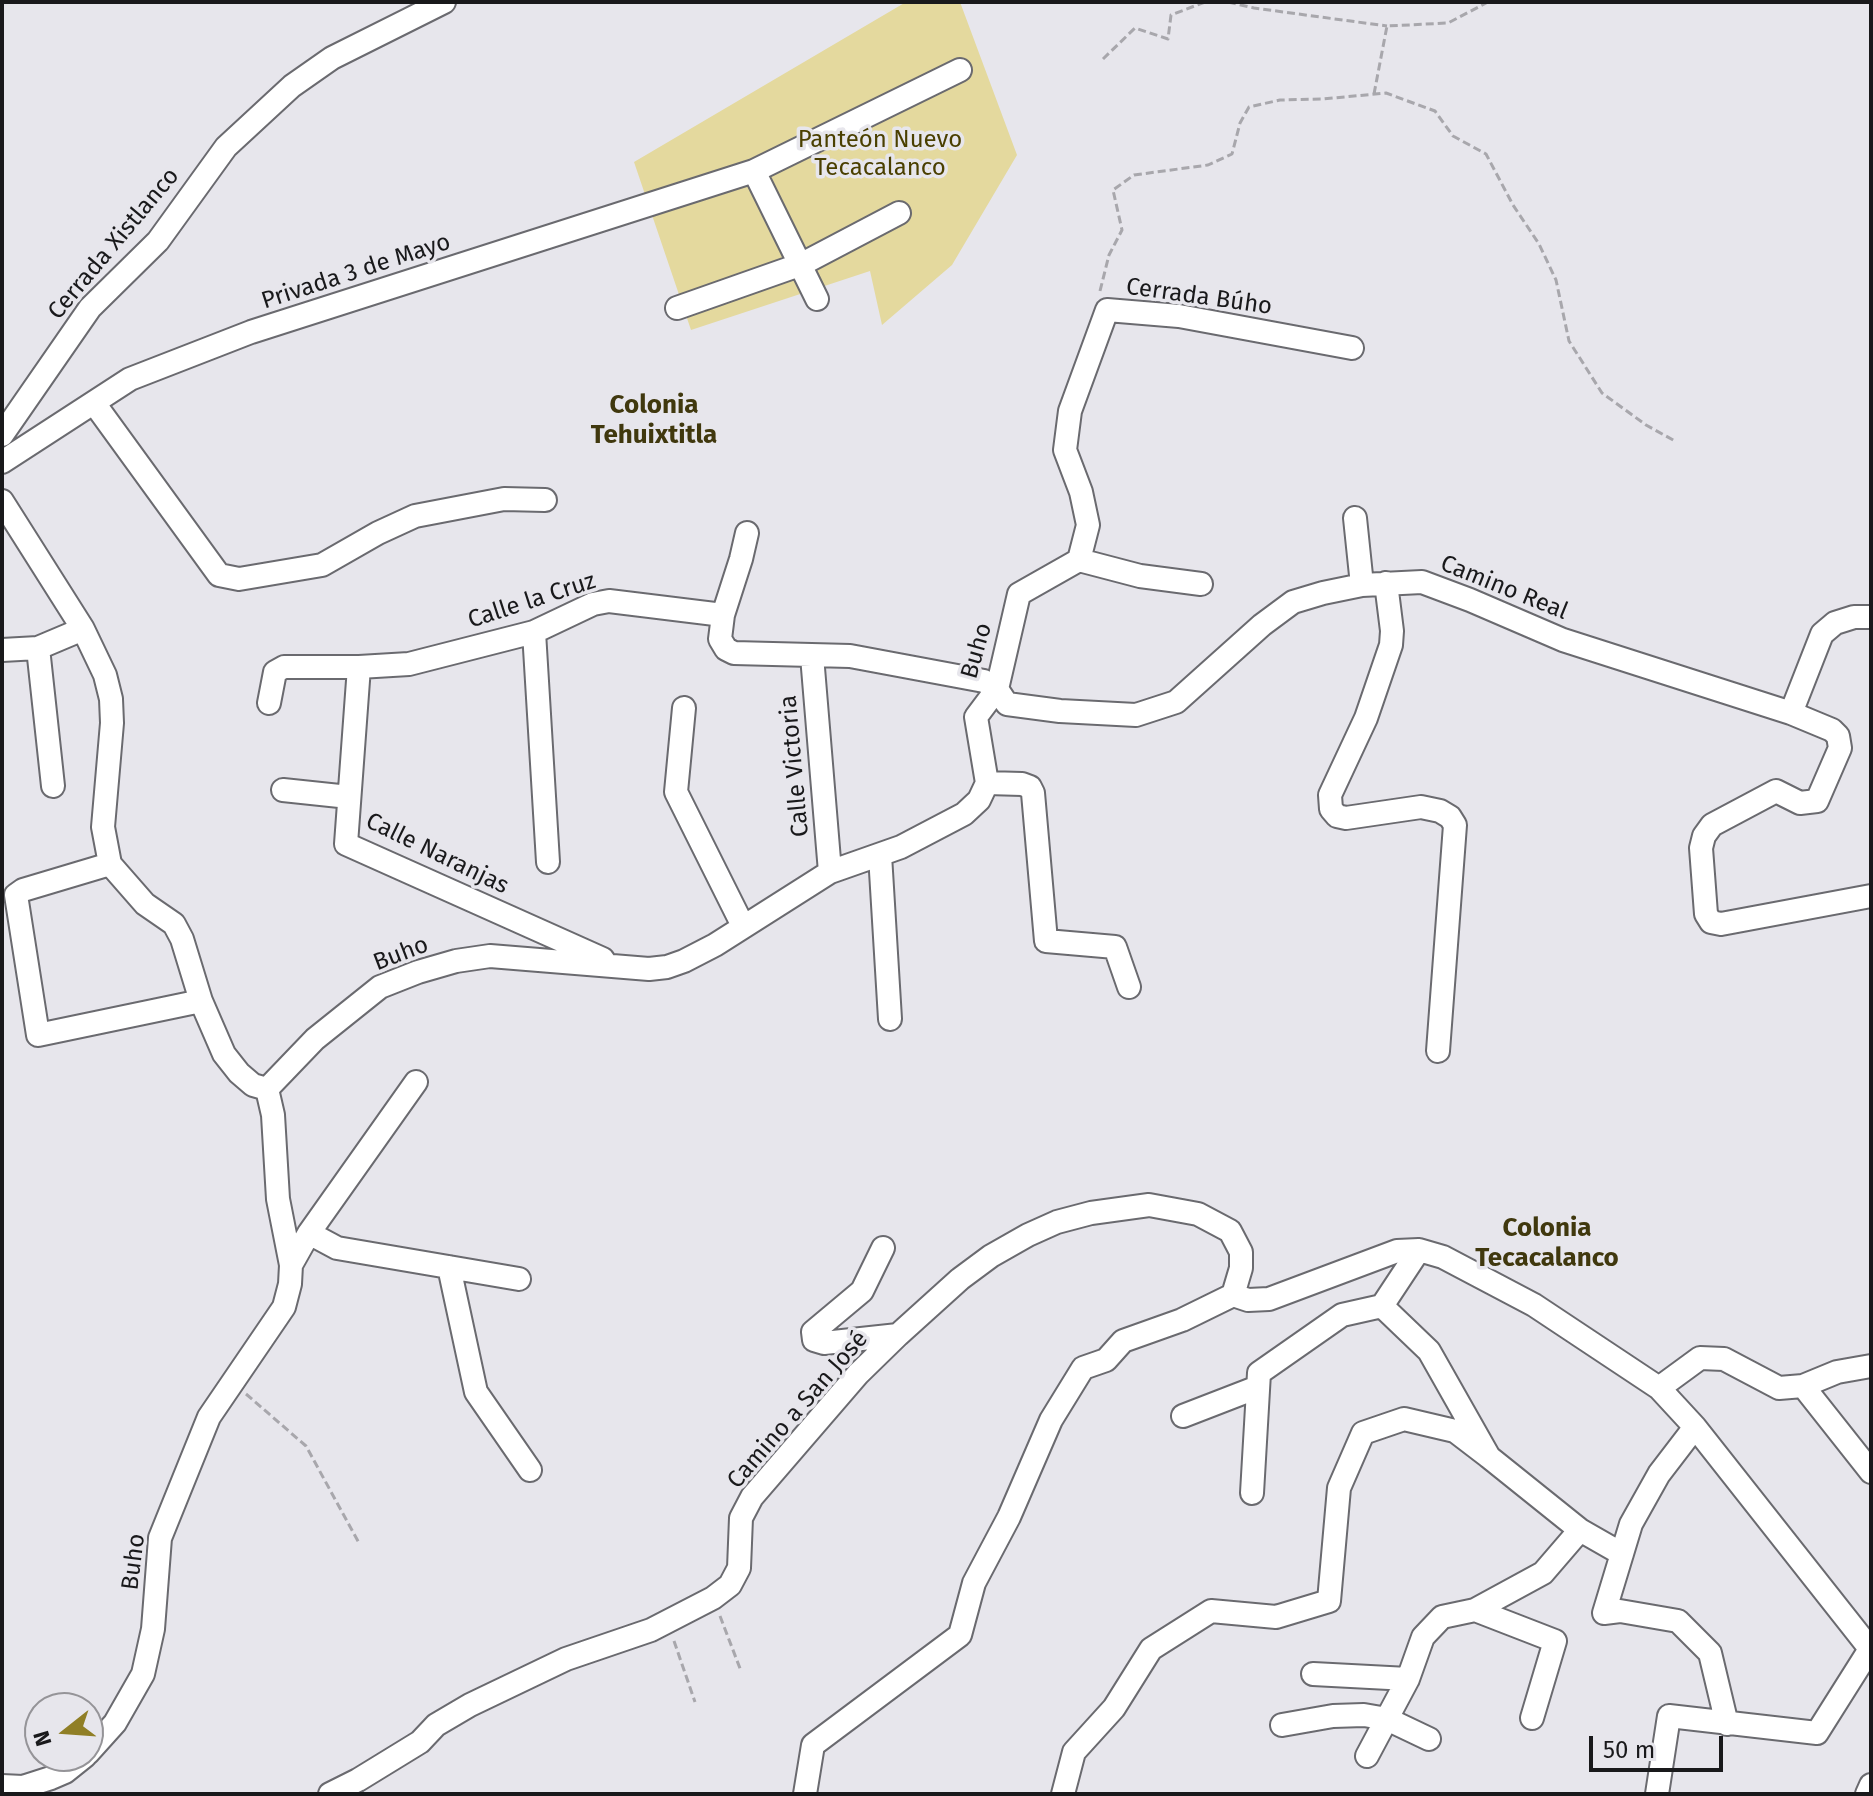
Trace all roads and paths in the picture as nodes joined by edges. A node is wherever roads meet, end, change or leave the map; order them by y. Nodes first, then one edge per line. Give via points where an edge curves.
1 (444, 2) edge
2 (1205, 2) edge
3 (1228, 2) edge
4 (1488, 2) edge
5 (1387, 26) junction
6 (1103, 59) dead end
7 (960, 70) dead end
8 (1374, 94) junction
9 (754, 171) junction
10 (899, 213) dead end
11 (802, 264) junction
12 (817, 299) dead end
13 (677, 308) dead end
14 (1107, 310) junction
15 (1352, 348) dead end
16 (94, 403) junction
17 (2, 435) edge
18 (1675, 441) dead end
19 (2, 462) edge
20 (545, 500) dead end
21 (2, 501) edge
22 (1355, 518) dead end
23 (747, 533) dead end
24 (1079, 560) junction
25 (1386, 583) junction
26 (1201, 584) dead end
27 (1362, 585) junction
28 (723, 615) junction
29 (1871, 617) edge
30 (83, 629) junction
31 (534, 632) junction
32 (38, 648) junction
33 (2, 650) edge
34 (812, 656) junction
35 (359, 667) junction
36 (997, 689) junction
37 (269, 703) dead end
38 (684, 708) dead end
39 (1791, 713) junction
40 (987, 783) junction
41 (53, 786) dead end
42 (283, 790) dead end
43 (349, 797) junction
44 (880, 855) junction
45 (548, 862) dead end
46 (110, 864) junction
47 (830, 872) junction
48 (1871, 896) edge
49 (743, 926) junction
50 (618, 966) junction
51 (1129, 987) dead end
52 (201, 1001) junction
53 (890, 1019) dead end
54 (1438, 1051) dead end
55 (416, 1082) dead end
56 (267, 1089) junction
57 (309, 1233) junction
58 (883, 1248) dead end
59 (1419, 1250) junction
60 (291, 1265) junction
61 (449, 1267) junction
62 (519, 1279) dead end
63 (1233, 1295) junction
64 (1382, 1306) junction
65 (898, 1335) junction
66 (1871, 1366) edge
67 (231, 1381) junction
68 (1803, 1386) junction
69 (1258, 1387) junction
70 (1659, 1388) junction
71 (1183, 1416) dead end
72 (1695, 1427) junction
73 (1489, 1457) junction
74 (530, 1470) dead end
75 (1871, 1472) edge
76 (1252, 1493) dead end
77 (1580, 1530) junction
78 (359, 1543) dead end
79 (1622, 1554) junction
80 (713, 1598) junction
81 (1475, 1610) junction
82 (667, 1623) junction
83 (1871, 1650) edge
84 (741, 1671) dead end
85 (1313, 1674) dead end
86 (1408, 1679) junction
87 (695, 1702) dead end
88 (1532, 1718) dead end
89 (1387, 1719) junction
90 (1727, 1724) junction
91 (1282, 1725) dead end
92 (104, 1735) edge
93 (1429, 1739) dead end
94 (1367, 1756) dead end
95 (65, 1772) edge
96 (1871, 1785) edge
97 (2, 1786) edge
98 (330, 1794) edge
99 (805, 1794) edge
100 (1063, 1794) edge
101 (1657, 1794) edge
102 (1867, 1794) edge

1 - 17 street, Cerrada Xistlanco via 332,58 292,86 226,147 158,241 90,308
2 - 6 path via 1171,15 1168,39 1135,28
3 - 5 path
4 - 5 path via 1448,23
5 - 8 path
7 - 9 street, Privada 3 de Mayo
8 - 14 path via 1249,107 1232,154 1208,165 1134,175 1113,190 1122,230 1100,290
8 - 18 path via 1386,93 1435,111 1453,136 1486,154 1539,244 1556,280 1569,341 1602,393
9 - 11 street
9 - 16 street, Privada 3 de Mayo via 251,332 130,379
10 - 11 street
11 - 12 street
11 - 13 street
14 - 15 street, Cerrada Búho via 1179,316
14 - 24 street, Cerrada Búho via 1070,411 1065,450 1088,525
16 - 19 street, Privada 3 de Mayo
16 - 20 street via 219,575 239,579 322,565 415,516 504,499
21 - 30 street
22 - 27 street
23 - 28 street
24 - 26 street
24 - 36 street, Buho via 1019,594
25 - 27 street, Camino Real
25 - 39 street, Camino Real via 1422,582 1563,640
25 - 54 street via 1391,645 1366,718 1330,795 1331,809 1346,818 1421,807 1440,811 1455,825
27 - 36 street, Camino Real via 1293,602 1176,702 1136,715 1007,704
28 - 31 street, Calle la Cruz via 609,601
28 - 34 street via 720,639 734,653
29 - 39 street via 1835,623 1822,634
30 - 32 street
30 - 46 street via 111,699 103,827
31 - 35 street, Calle la Cruz via 409,664
31 - 45 street
32 - 33 street
32 - 41 street
34 - 36 street via 850,656 984,681
34 - 47 street, Calle Victoria
35 - 37 street, Calle la Cruz via 284,667 275,672
35 - 43 street, Calle Naranjas
36 - 40 street, Buho via 976,717
38 - 49 street via 676,792
39 - 48 street, Camino Real via 1838,736 1840,748 1829,775 1817,801 1800,803 1776,791 1712,825 1701,848 1706,914 1721,924
40 - 44 street, Buho via 964,814
40 - 51 street via 1022,784 1033,793 1046,941 1115,947
42 - 43 street
43 - 50 street, Calle Naranjas via 346,844
44 - 47 street, Buho
44 - 53 street
46 - 52 street via 145,904 174,924
46 - 52 street via 16,895 38,1035
47 - 49 street, Buho
49 - 50 street, Buho via 667,967
50 - 56 street, Buho via 490,956 418,972 380,987 315,1039
52 - 56 street via 224,1054 253,1085
55 - 57 street
56 - 60 street, Buho
57 - 60 street
57 - 61 street via 337,1248
58 - 65 street via 862,1291 813,1332 814,1340
59 - 63 street via 1397,1251 1269,1299
59 - 64 street
59 - 70 street via 1443,1257 1534,1305
60 - 67 street, Buho via 284,1307
61 - 62 street
61 - 74 street via 476,1392
63 - 65 street, Camino a San José via 1241,1252 1230,1231 1198,1214 1149,1205 1057,1222 991,1256
63 - 99 street via 1123,1341 1106,1360 1083,1368 1051,1420 974,1583 960,1635 813,1745
64 - 69 street via 1342,1315 1259,1373
64 - 73 street via 1429,1351
65 - 80 street, Camino a San José via 752,1497 741,1518 739,1568 730,1585
66 - 68 street
67 - 78 path via 306,1446
67 - 92 street, Buho via 209,1417 160,1538 153,1629 143,1674
68 - 70 street via 1779,1388 1724,1359 1700,1358
68 - 75 street
69 - 71 street
69 - 76 street
70 - 72 street
72 - 79 street via 1659,1474 1631,1524
72 - 83 street
73 - 77 street
73 - 100 street via 1455,1431 1404,1419 1363,1433 1339,1488 1329,1601 1276,1617 1211,1611 1151,1649 1114,1708 1074,1752
77 - 79 street
77 - 81 street via 1543,1573
79 - 90 street via 1604,1613 1678,1621 1710,1653
80 - 82 street, Camino a San José
80 - 84 path
81 - 86 street via 1442,1617 1423,1637
81 - 88 street via 1555,1641
82 - 87 path
82 - 98 street, Camino a San José via 566,1659 470,1705 436,1725 420,1742
83 - 90 street via 1817,1733
85 - 86 street
86 - 89 street
89 - 91 street via 1364,1715
89 - 93 street
89 - 94 street
90 - 101 street via 1669,1716
95 - 97 street, Buho via 23,1787
96 - 102 street

